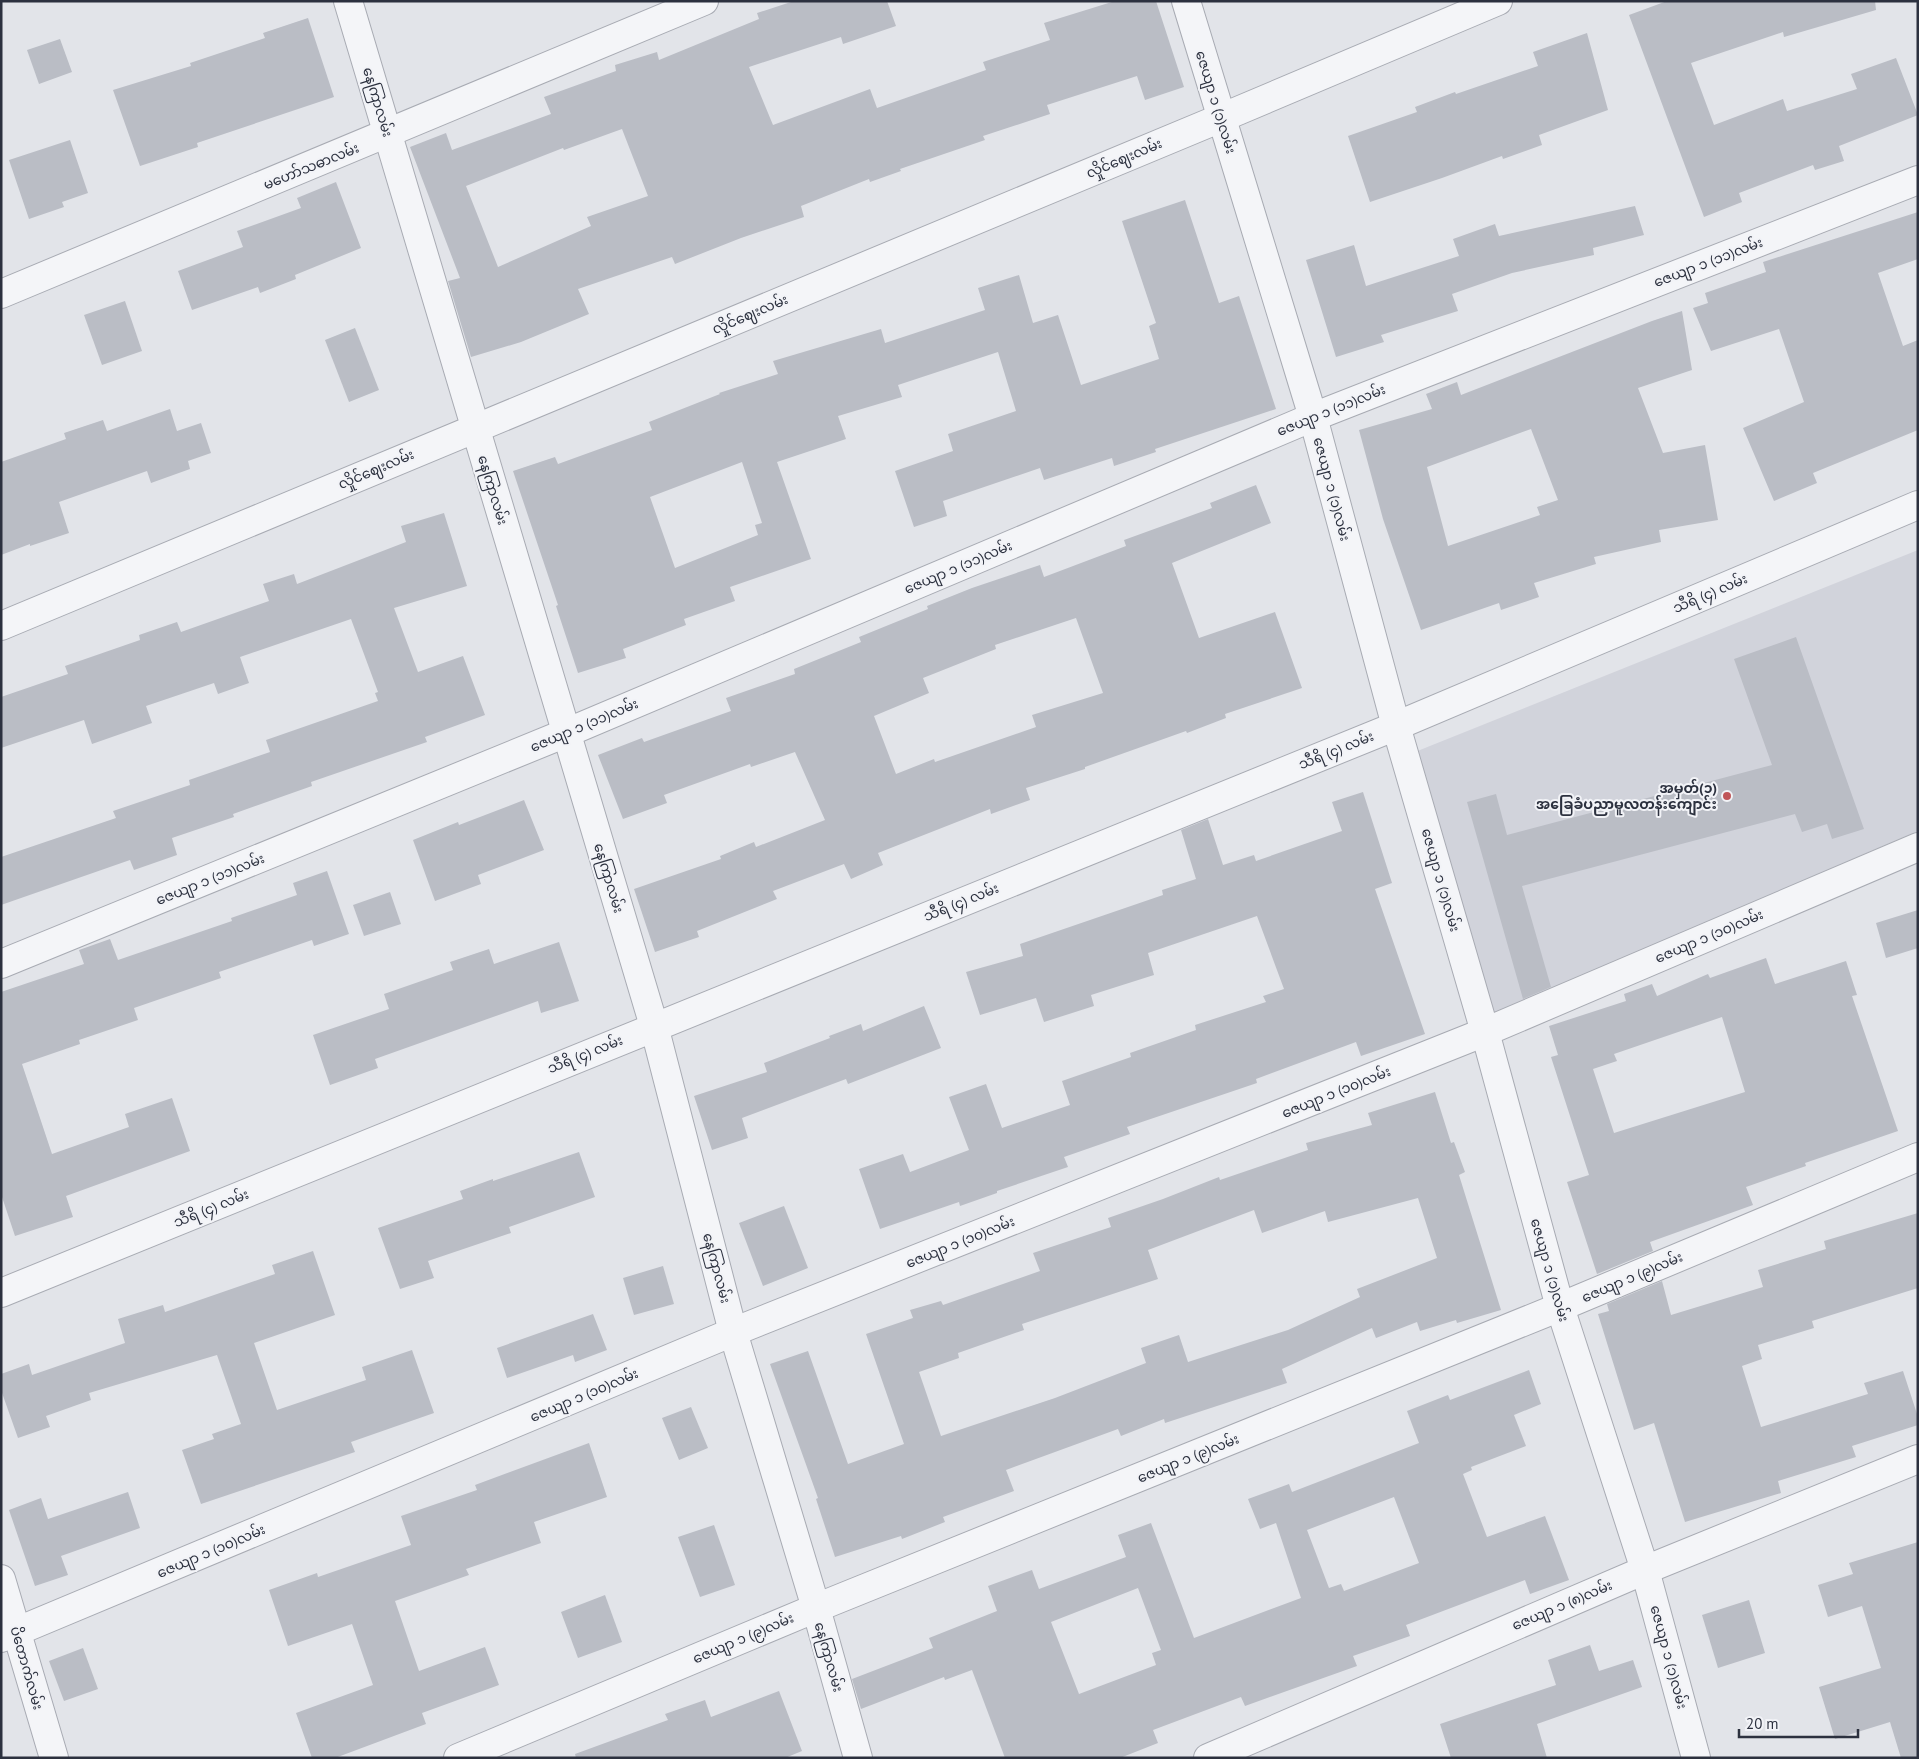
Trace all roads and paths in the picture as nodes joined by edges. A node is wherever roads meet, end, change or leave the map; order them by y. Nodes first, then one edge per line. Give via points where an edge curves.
1 (348, 1) edge
2 (704, 1) edge
3 (1186, 1) edge
4 (1498, 1) edge
5 (1221, 118) junction
6 (387, 134) junction
7 (1918, 180) edge
8 (1, 294) edge
9 (1313, 417) junction
10 (475, 428) junction
11 (1918, 506) edge
12 (1, 626) edge
13 (1396, 726) junction
14 (566, 733) junction
15 (1918, 847) edge
16 (1, 964) edge
17 (654, 1026) junction
18 (1485, 1032) junction
19 (1918, 1157) edge
20 (1, 1293) edge
21 (1560, 1307) junction
22 (733, 1332) junction
23 (1918, 1459) edge
24 (1645, 1570) junction
25 (1, 1579) edge
26 (816, 1608) junction
27 (9, 1635) edge
28 (54, 1758) edge
29 (458, 1758) edge
30 (858, 1758) edge
31 (1208, 1758) edge
32 (1696, 1758) edge

1 - 6 street, နေကြာလမ်း
2 - 6 street, မဟော်သဓာလမ်း
3 - 5 street, ဇေယျာ ၁ (၁)လမ်း
4 - 5 street, လှိုင်ဈေးလမ်း
5 - 9 street, ဇေယျာ ၁ (၁)လမ်း
5 - 10 street, လှိုင်ဈေးလမ်း
6 - 8 street, မဟော်သဓာလမ်း
6 - 10 street, နေကြာလမ်း
7 - 9 street, ဇေယျာ ၁ (၁၁)လမ်း
9 - 13 street, ဇေယျာ ၁ (၁)လမ်း
9 - 14 street, ဇေယျာ ၁ (၁၁)လမ်း
10 - 12 street, လှိုင်ဈေးလမ်း
10 - 14 street, နေကြာလမ်း
11 - 13 street, သီရိ (၄) လမ်း
13 - 17 street, သီရိ (၄) လမ်း
13 - 18 street, ဇေယျာ ၁ (၁)လမ်း
14 - 16 street, ဇေယျာ ၁ (၁၁)လမ်း
14 - 17 street, နေကြာလမ်း
15 - 18 street, ဇေယျာ ၁ (၁၀)လမ်း
17 - 20 street, သီရိ (၄) လမ်း
17 - 22 street, နေကြာလမ်း
18 - 21 street, ဇေယျာ ၁ (၁)လမ်း
18 - 22 street, ဇေယျာ ၁ (၁၀)လမ်း
19 - 21 street, ဇေယျာ ၁ (၉)လမ်း
21 - 24 street, ဇေယျာ ၁ (၁)လမ်း
21 - 26 street, ဇေယျာ ၁ (၉)လမ်း
22 - 26 street, နေကြာလမ်း
22 - 27 street, ဇေယျာ ၁ (၁၀)လမ်း
23 - 24 street, ဇေယျာ ၁ (၈)လမ်း
24 - 31 street, ဇေယျာ ၁ (၈)လမ်း
24 - 32 street, ဇေယျာ ၁ (၁)လမ်း
25 - 27 street, ပိတောက်လမ်း
26 - 29 street, ဇေယျာ ၁ (၉)လမ်း
26 - 30 street, နေကြာလမ်း
27 - 28 street, ပိတောက်လမ်း

